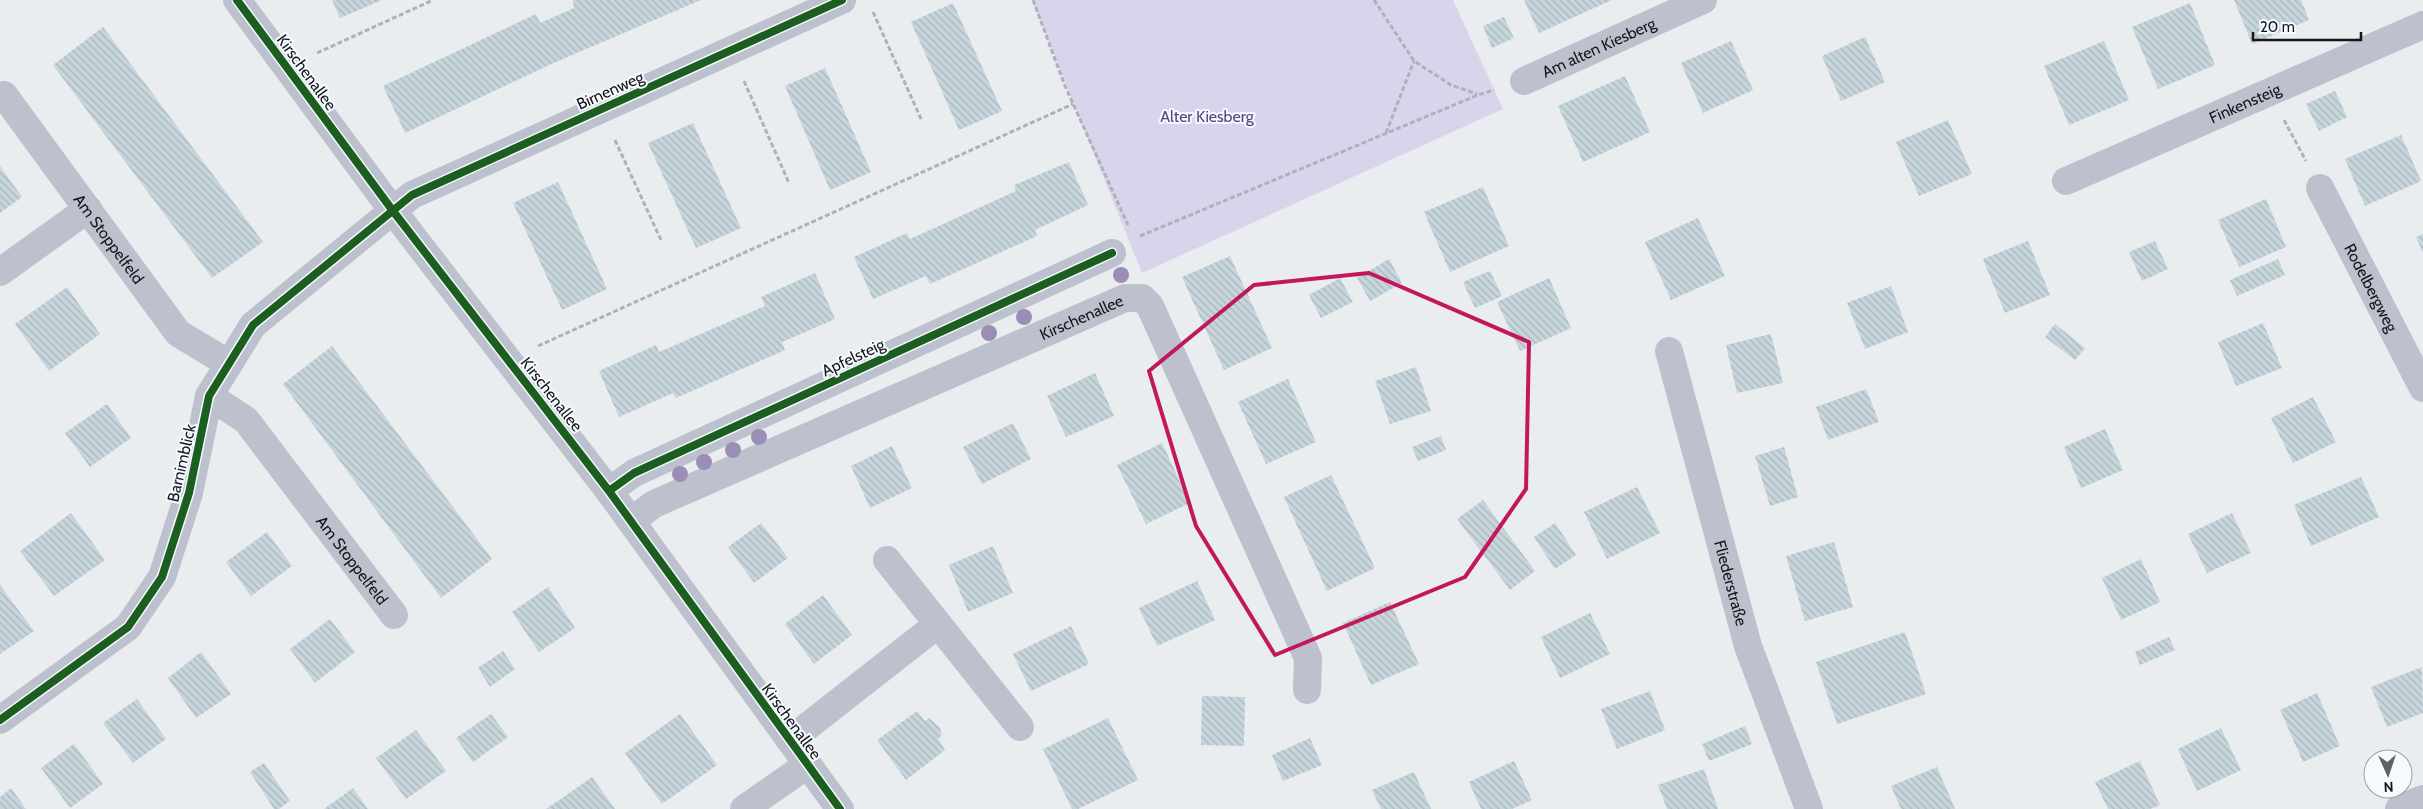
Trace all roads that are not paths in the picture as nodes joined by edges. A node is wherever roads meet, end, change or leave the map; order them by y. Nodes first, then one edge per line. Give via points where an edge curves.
1 (237, 0) edge
2 (842, 0) edge
3 (1703, 0) edge
4 (2423, 25) edge
5 (1524, 81) road end
6 (4, 95) dead end
7 (2066, 181) dead end
8 (2320, 188) road end
9 (88, 209) junction
10 (393, 211) junction
11 (1112, 253) road end
12 (0, 272) edge
13 (1669, 350) dead end
14 (229, 364) junction
15 (2423, 388) edge
16 (210, 396) junction
17 (609, 490) junction
18 (631, 520) junction
19 (887, 560) dead end
20 (394, 615) dead end
21 (937, 625) junction
22 (1307, 690) dead end
23 (0, 720) edge
24 (1020, 727) dead end
25 (790, 740) junction
26 (807, 765) junction
27 (2423, 799) edge
28 (744, 809) edge
29 (840, 809) edge
30 (1809, 809) edge
31 (2399, 809) edge

1 - 10 street, Kirschenallee
2 - 10 street, Birnenweg via 412,195
3 - 5 street, Am alten Kiesberg
4 - 7 street, Finkensteig
6 - 9 street, Am Stoppelfeld
8 - 15 street, Rodelbergweg
9 - 12 street
9 - 14 street, Am Stoppelfeld via 178,333
10 - 14 street, Barnimblick via 253,325
10 - 17 street, Kirschenallee
11 - 17 street, Apfelsteig via 634,473
13 - 30 street, Fliederstraße via 1748,646
14 - 16 street, Barnimblick
16 - 20 street, Am Stoppelfeld via 246,420
16 - 23 street, Barnimblick via 189,493 162,577 128,627
17 - 18 street, Kirschenallee
18 - 22 street, Kirschenallee via 654,504 1125,298 1142,298 1150,306 1308,658
18 - 25 street, Kirschenallee
19 - 21 street
21 - 24 street
21 - 25 street, Kirschenallee
25 - 26 street, Kirschenallee
26 - 28 street
26 - 29 street, Kirschenallee
27 - 31 street

